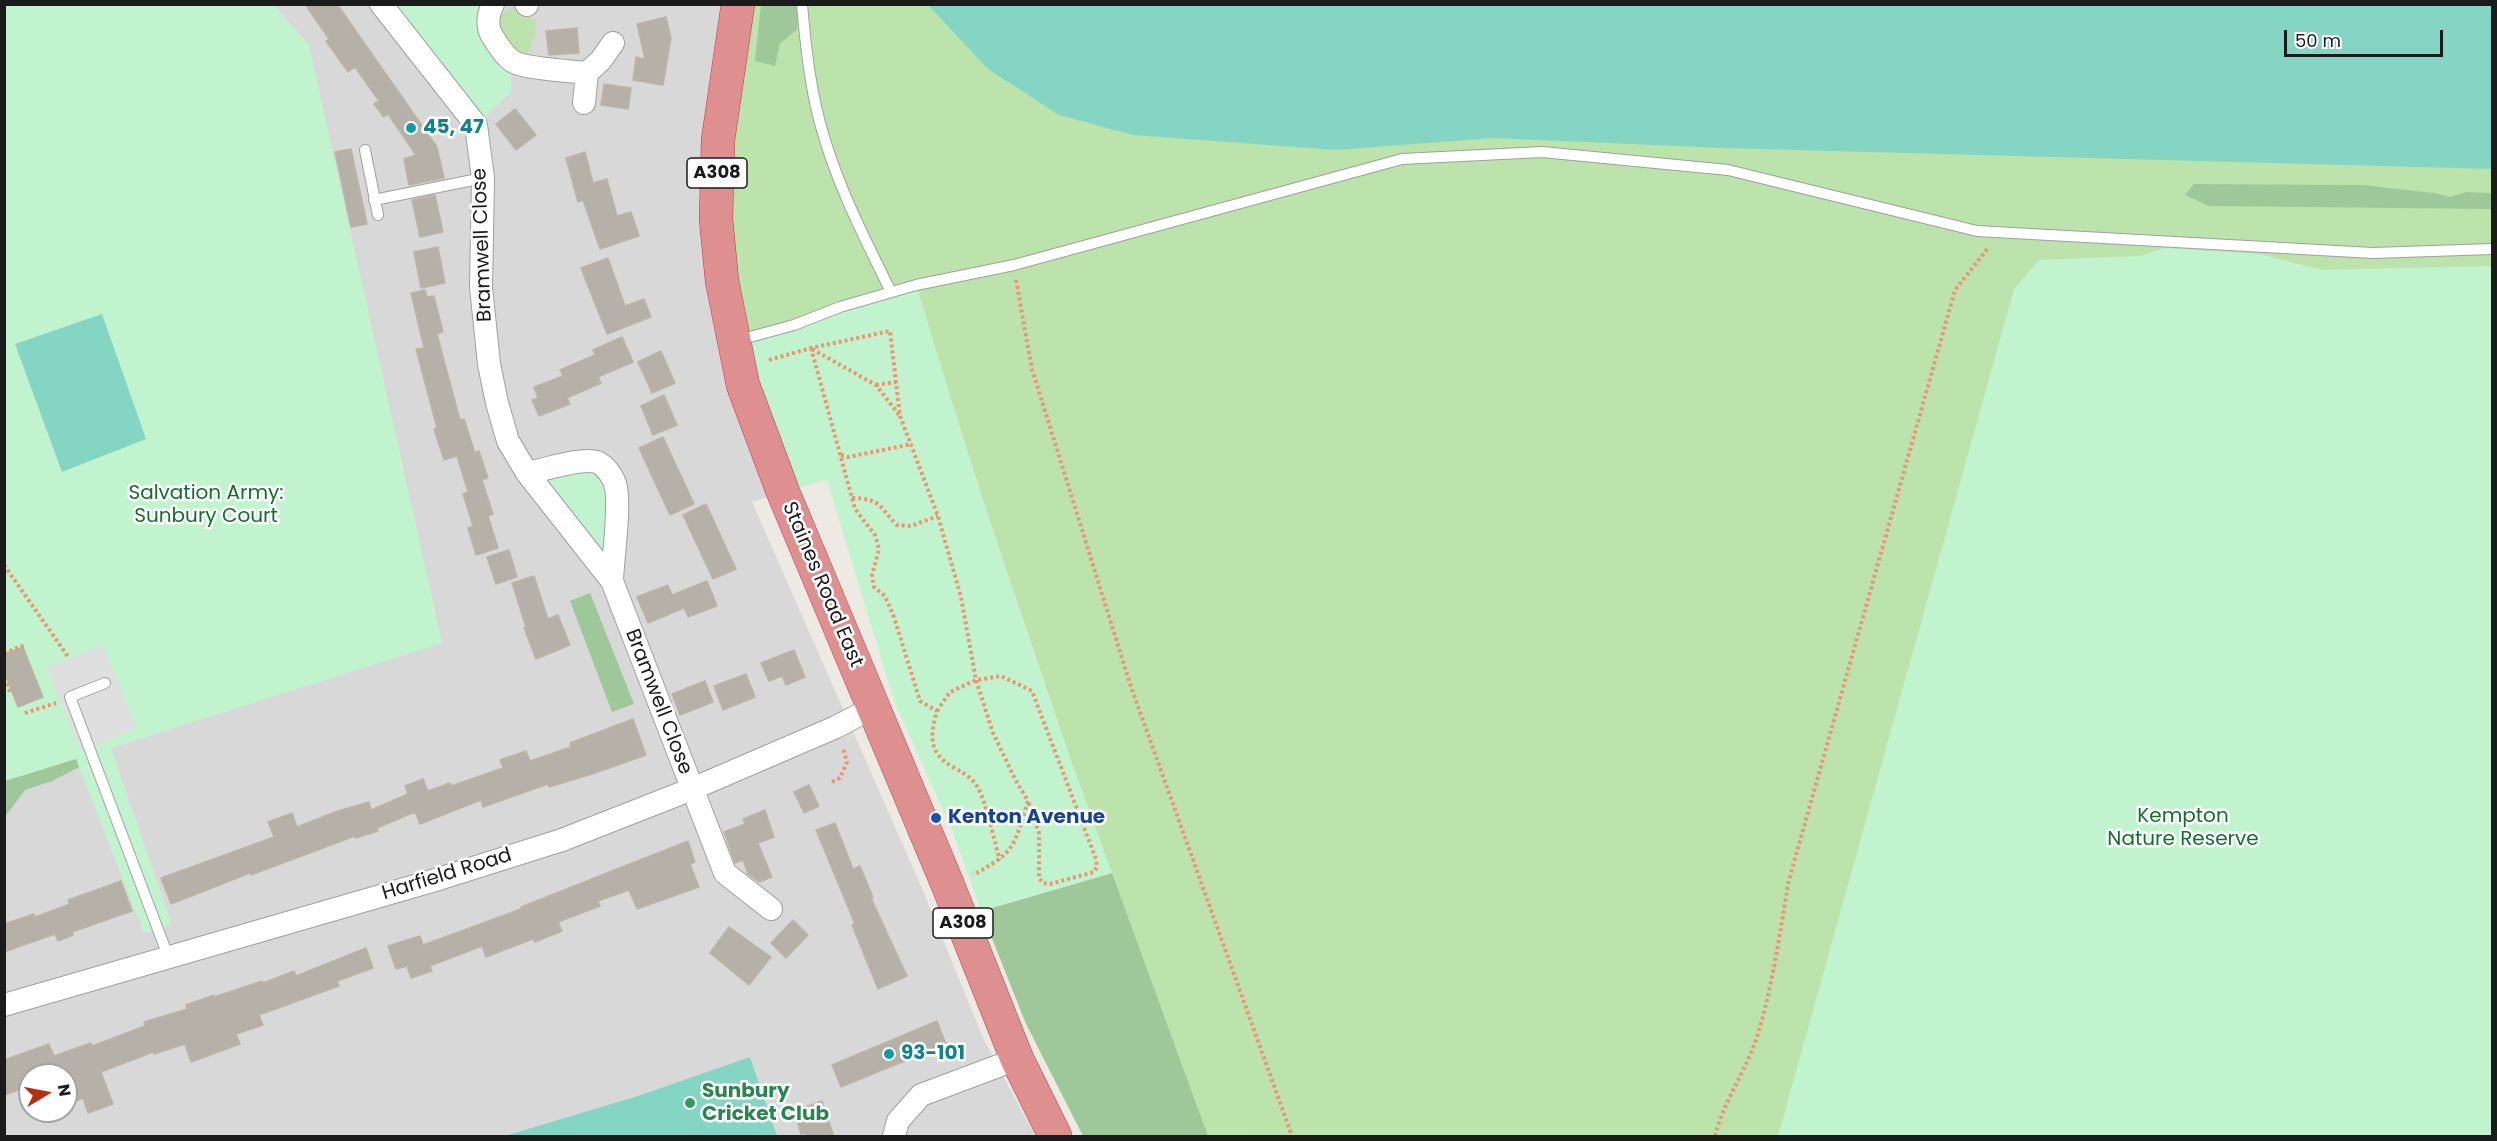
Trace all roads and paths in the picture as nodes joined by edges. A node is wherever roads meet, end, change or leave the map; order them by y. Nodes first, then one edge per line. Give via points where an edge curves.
1 (381, 4) edge
2 (493, 4) edge
3 (738, 4) edge
4 (802, 4) edge
5 (613, 43) dead end
6 (587, 73) junction
7 (584, 103) dead end
8 (364, 150) dead end
9 (483, 178) junction
10 (375, 200) junction
11 (378, 215) dead end
12 (2010, 233) junction
13 (2493, 249) edge
14 (1014, 265) junction
15 (891, 292) junction
16 (732, 342) junction
17 (811, 348) junction
18 (769, 360) dead end
19 (896, 382) junction
20 (876, 385) junction
21 (900, 416) junction
22 (912, 444) junction
23 (840, 454) junction
24 (528, 473) junction
25 (852, 498) junction
26 (938, 516) junction
27 (4, 565) edge
28 (612, 581) junction
29 (25, 645) dead end
30 (4, 653) edge
31 (69, 658) dead end
32 (4, 678) edge
33 (976, 680) junction
34 (105, 683) dead end
35 (10, 692) dead end
36 (70, 697) junction
37 (874, 707) junction
38 (937, 711) junction
39 (25, 712) dead end
40 (836, 727) junction
41 (832, 782) dead end
42 (692, 789) junction
43 (1028, 801) junction
44 (1000, 860) junction
45 (947, 883) junction
46 (771, 909) dead end
47 (168, 956) junction
48 (4, 1005) edge
49 (1017, 1059) junction
50 (894, 1137) edge
51 (1055, 1137) edge
52 (1292, 1137) edge
53 (1714, 1137) edge

1 - 9 street, Bramwell Close via 476,125
2 - 6 street via 488,29 512,61
3 - 16 highway, Staines Road East / A308 via 718,140 716,219
4 - 15 lane via 806,52 825,140 855,218
5 - 6 street
6 - 7 street
8 - 10 lane
9 - 10 lane
9 - 24 street, Bramwell Close via 481,287 489,364 508,441
10 - 11 lane
12 - 13 lane via 2373,254
12 - 14 lane via 1977,231 1728,170 1542,152 1402,159
12 - 53 path via 1984,250 1955,290 1789,880 1757,1036 1720,1115
14 - 15 lane
14 - 52 path via 1032,369 1130,684
15 - 16 lane
16 - 37 highway, Staines Road East / A308 via 757,427
17 - 18 path
17 - 19 path via 890,331
17 - 20 path
17 - 23 path
19 - 20 path
19 - 21 path
20 - 21 path
21 - 22 path
22 - 23 path via 848,457
22 - 26 path
23 - 25 path
24 - 28 street, Bramwell Close
24 - 28 street, Bramwell Close via 586,461 598,463 610,473 616,485
25 - 26 path via 879,503 897,525 911,526
25 - 38 path via 855,509 875,535 879,549 872,575 874,587 885,597 894,617 920,701
26 - 33 path via 961,597
27 - 31 path
28 - 42 street, Bramwell Close
29 - 30 path
32 - 35 path
33 - 38 path via 950,692
33 - 43 path via 993,733
33 - 43 path via 1001,675 1032,691 1096,859 1094,872 1043,883 1037,863 1039,833
34 - 36 lane
36 - 39 path
36 - 47 lane
37 - 40 street, Harfield Road
37 - 45 highway, Staines Road East / A308
38 - 44 path via 931,731 935,752 968,775 978,788
40 - 41 path via 847,762 840,778
40 - 42 street, Harfield Road
42 - 46 street, Bramwell Close via 725,873
42 - 47 street, Harfield Road via 562,840
43 - 44 path via 1013,846
44 - 45 path via 971,876
45 - 49 highway, Staines Road East / A308
47 - 48 street, Harfield Road
49 - 50 street via 921,1095 898,1120
49 - 51 highway, Staines Road East / A308

